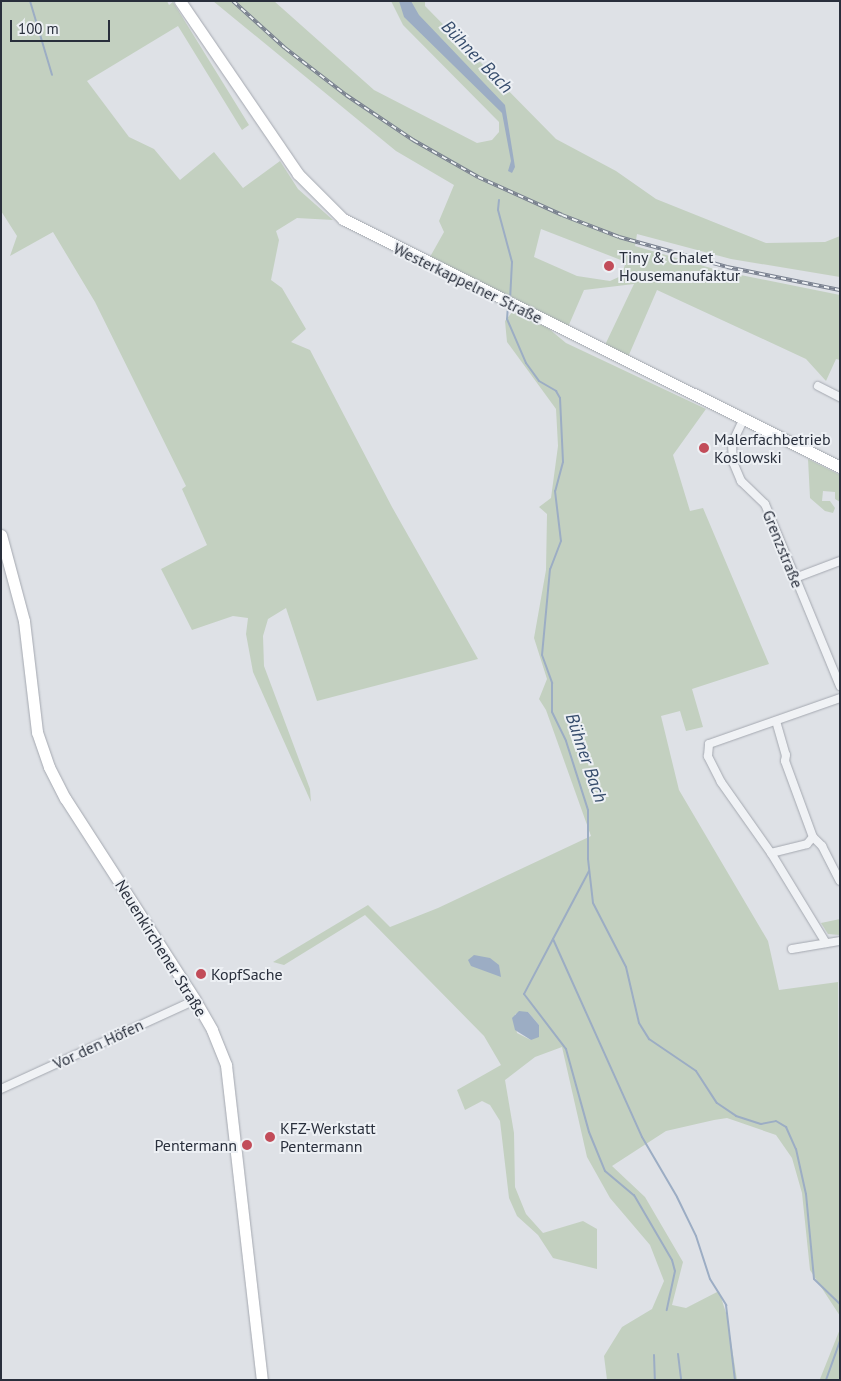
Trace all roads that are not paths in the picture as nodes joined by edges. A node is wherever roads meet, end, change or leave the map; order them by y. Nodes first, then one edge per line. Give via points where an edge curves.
1 (180, 1) edge
2 (818, 386) dead end
3 (840, 397) edge
4 (744, 418) junction
5 (840, 467) edge
6 (1, 534) edge
7 (840, 561) edge
8 (795, 578) junction
9 (840, 686) edge
10 (840, 698) edge
11 (776, 721) junction
12 (813, 837) junction
13 (771, 853) junction
14 (840, 881) edge
15 (840, 941) edge
16 (826, 943) junction
17 (792, 949) dead end
18 (194, 1000) junction
19 (1, 1089) edge
20 (262, 1380) edge

1 - 4 street, Westerkappelner Straße via 286,158 331,210 354,226
2 - 3 street
4 - 5 street, Westerkappelner Straße
4 - 8 street, Grenzstraße via 732,444 734,462 741,480 765,504
6 - 18 street, Neuenkirchener Straße via 22,613 37,732 49,767 64,798
7 - 8 street
8 - 9 street, Grenzstraße
10 - 11 street
11 - 12 street via 785,761
11 - 13 street via 709,744 708,756 721,782
12 - 13 street via 807,844
12 - 14 street via 822,846
13 - 16 street
15 - 16 street
16 - 17 street
18 - 19 street, Vor den Höfen
18 - 20 street, Neuenkirchener Straße via 212,1030 229,1076

